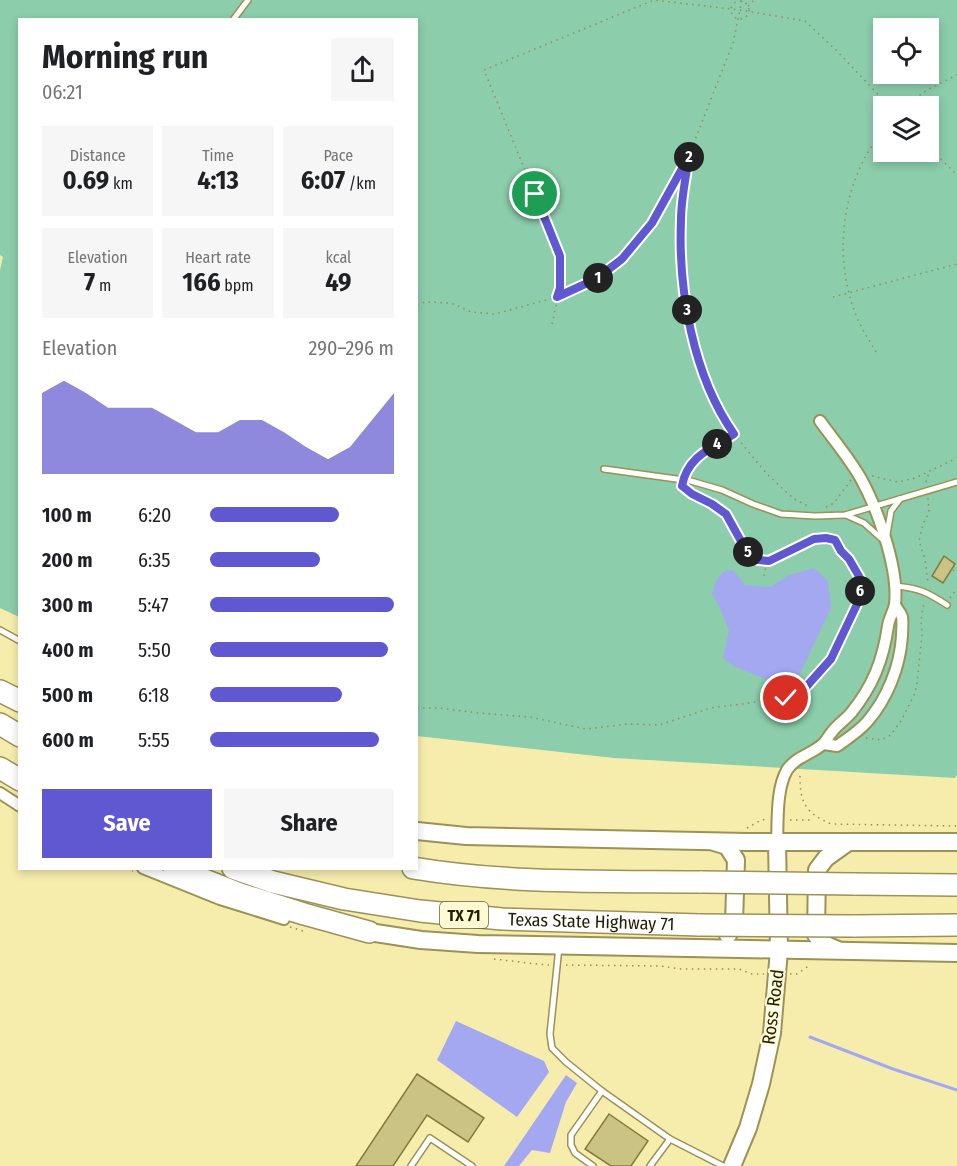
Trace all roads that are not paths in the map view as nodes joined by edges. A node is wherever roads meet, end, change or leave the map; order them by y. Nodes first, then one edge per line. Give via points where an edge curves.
1 (248, 0) edge
2 (234, 18) edge
3 (820, 421) dead end
4 (604, 469) dead end
5 (957, 482) edge
6 (901, 498) junction
7 (874, 506) junction
8 (845, 515) junction
9 (886, 542) junction
10 (895, 586) junction
11 (948, 602) road end
12 (895, 605) junction
13 (0, 630) edge
14 (18, 640) edge
15 (873, 682) junction
16 (888, 688) junction
17 (0, 691) edge
18 (18, 700) edge
19 (0, 724) edge
20 (18, 735) edge
21 (824, 744) junction
22 (0, 768) edge
23 (18, 779) edge
24 (0, 793) edge
25 (18, 805) edge
26 (418, 831) edge
27 (713, 841) junction
28 (777, 842) junction
29 (957, 842) edge
30 (847, 843) junction
31 (418, 869) edge
32 (148, 870) edge
33 (179, 870) edge
34 (239, 870) edge
35 (957, 885) edge
36 (957, 926) edge
37 (369, 932) junction
38 (559, 945) junction
39 (716, 949) junction
40 (779, 950) junction
41 (839, 951) junction
42 (957, 953) edge
43 (602, 1091) junction
44 (670, 1139) junction
45 (411, 1166) edge
46 (472, 1166) edge
47 (593, 1166) edge
48 (650, 1166) edge
49 (723, 1166) edge
50 (732, 1166) edge

1 - 2 lane
3 - 7 street via 860,477
4 - 8 lane via 722,489 781,514
5 - 6 lane
6 - 7 lane
6 - 9 lane via 891,511
7 - 8 lane
7 - 9 street
8 - 9 lane via 864,523
9 - 10 street
10 - 11 lane via 912,587
10 - 12 street
12 - 15 street
12 - 16 street via 902,616 901,643
13 - 14 lane
15 - 16 street
15 - 21 street
16 - 21 street via 871,717 853,735 837,746
17 - 18 highway
19 - 20 highway
21 - 28 street via 788,769 782,782
22 - 23 highway
24 - 25 street
26 - 27 street via 466,837
27 - 28 street
27 - 39 street via 727,846 736,860 734,923
28 - 30 street
28 - 40 street, Ross Road
29 - 30 street
30 - 41 street via 817,870 816,935
31 - 35 highway, TX 71, bridge via 508,879
32 - 37 street via 220,899 306,925
33 - 37 highway via 240,894
34 - 36 highway, Texas State Highway 71 / TX 71, bridge via 345,899 502,919
37 - 38 street via 467,944
38 - 39 street
38 - 43 lane via 552,1048
39 - 40 street
40 - 41 street
40 - 50 street, Ross Road via 772,1033 761,1084
41 - 42 street
43 - 44 lane
43 - 47 lane via 571,1135 575,1153
44 - 48 lane
44 - 49 lane
45 - 46 lane via 430,1138

